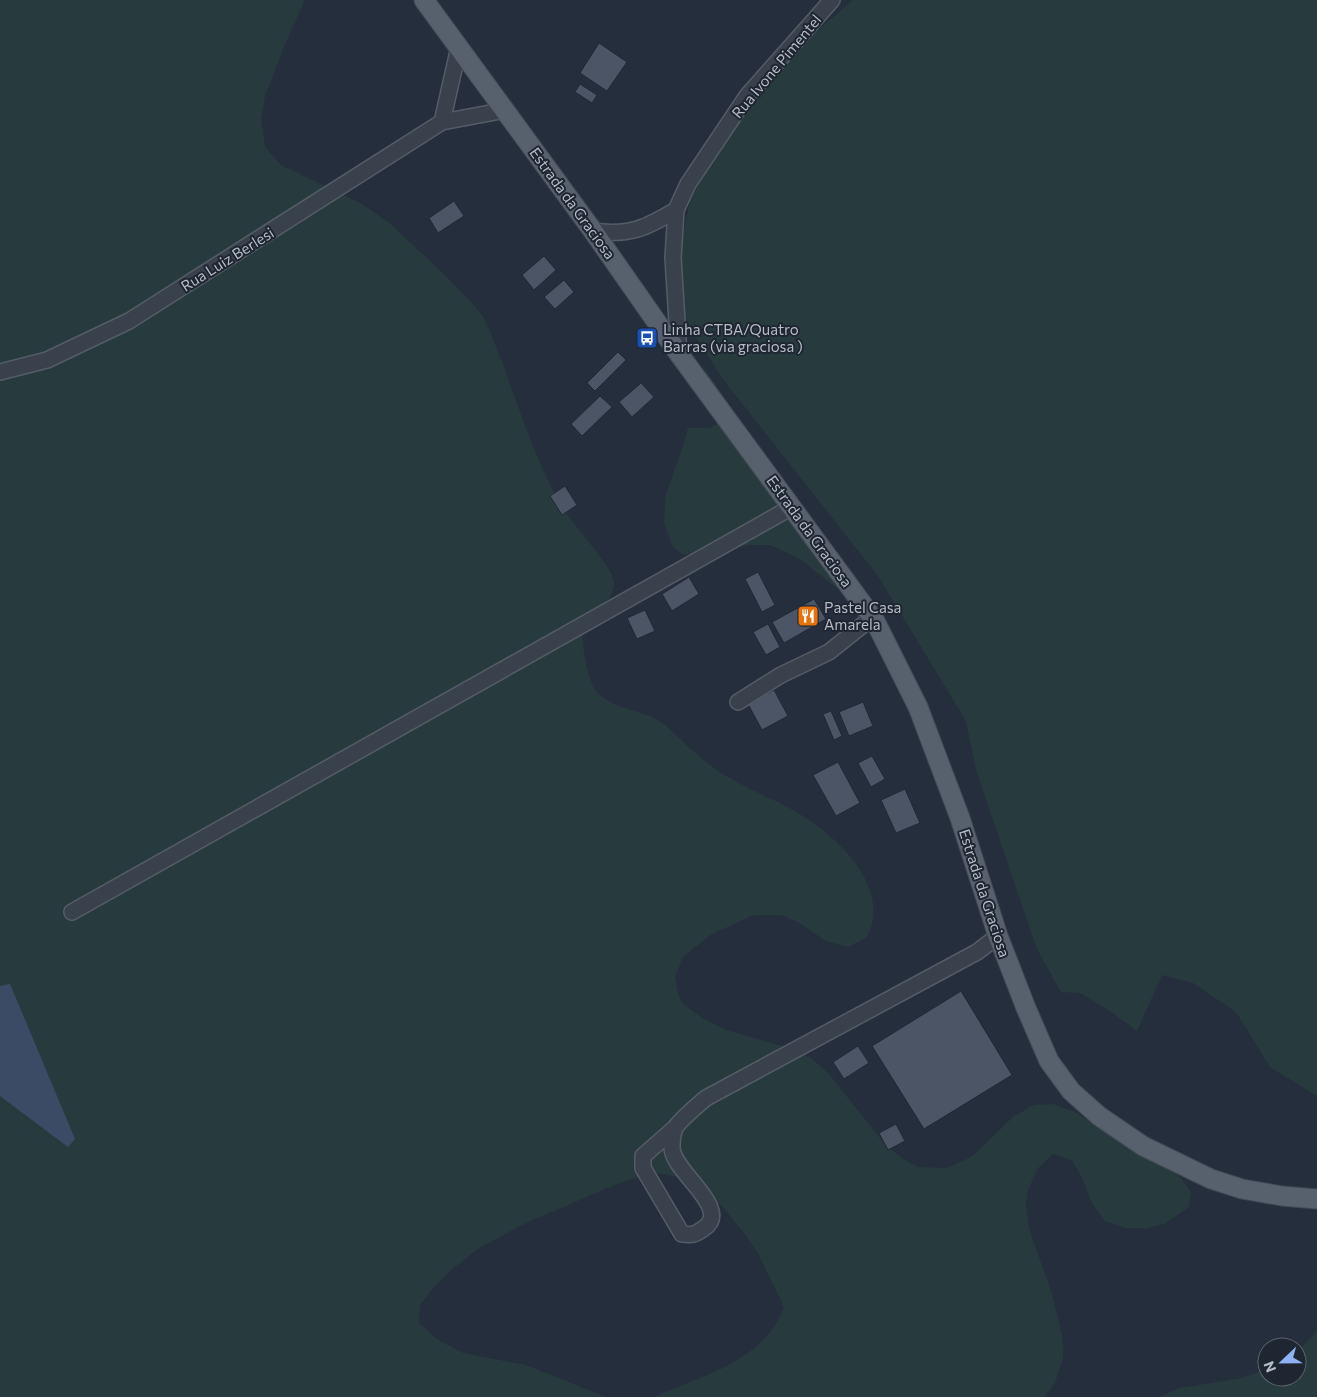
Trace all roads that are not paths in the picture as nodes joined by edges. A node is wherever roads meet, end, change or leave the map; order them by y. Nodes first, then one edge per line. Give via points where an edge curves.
1 (424, 0) edge
2 (832, 0) edge
3 (459, 47) junction
4 (506, 110) junction
5 (442, 122) junction
6 (676, 210) junction
7 (594, 232) junction
8 (679, 354) junction
9 (0, 372) edge
10 (792, 507) junction
11 (875, 621) junction
12 (738, 702) dead end
13 (72, 912) dead end
14 (998, 936) junction
15 (676, 1127) junction
16 (1317, 1199) edge

1 - 3 main road, Estrada da Graciosa
2 - 6 street, Rua Ivone Pimentel via 747,96 688,184
3 - 4 main road, Estrada da Graciosa
3 - 5 street
4 - 5 street, Rua Luiz Berlesi
4 - 7 main road, Estrada da Graciosa
5 - 9 street, Rua Luiz Berlesi via 129,321 47,360
6 - 7 street via 624,233
6 - 8 street, Rua Ivone Pimentel via 673,258
7 - 8 main road, Estrada da Graciosa
8 - 10 main road, Estrada da Graciosa
10 - 11 main road, Estrada da Graciosa
10 - 13 street
11 - 12 street via 864,624 829,652 781,675
11 - 14 main road, Estrada da Graciosa via 922,716 960,818
14 - 15 street via 977,952 706,1098
14 - 16 main road, Estrada da Graciosa via 1049,1061 1071,1091 1099,1116 1143,1146 1211,1179 1242,1189
15 - 15 street via 643,1156 643,1168 682,1234 693,1235 707,1226 712,1215 710,1204 679,1166 671,1149

